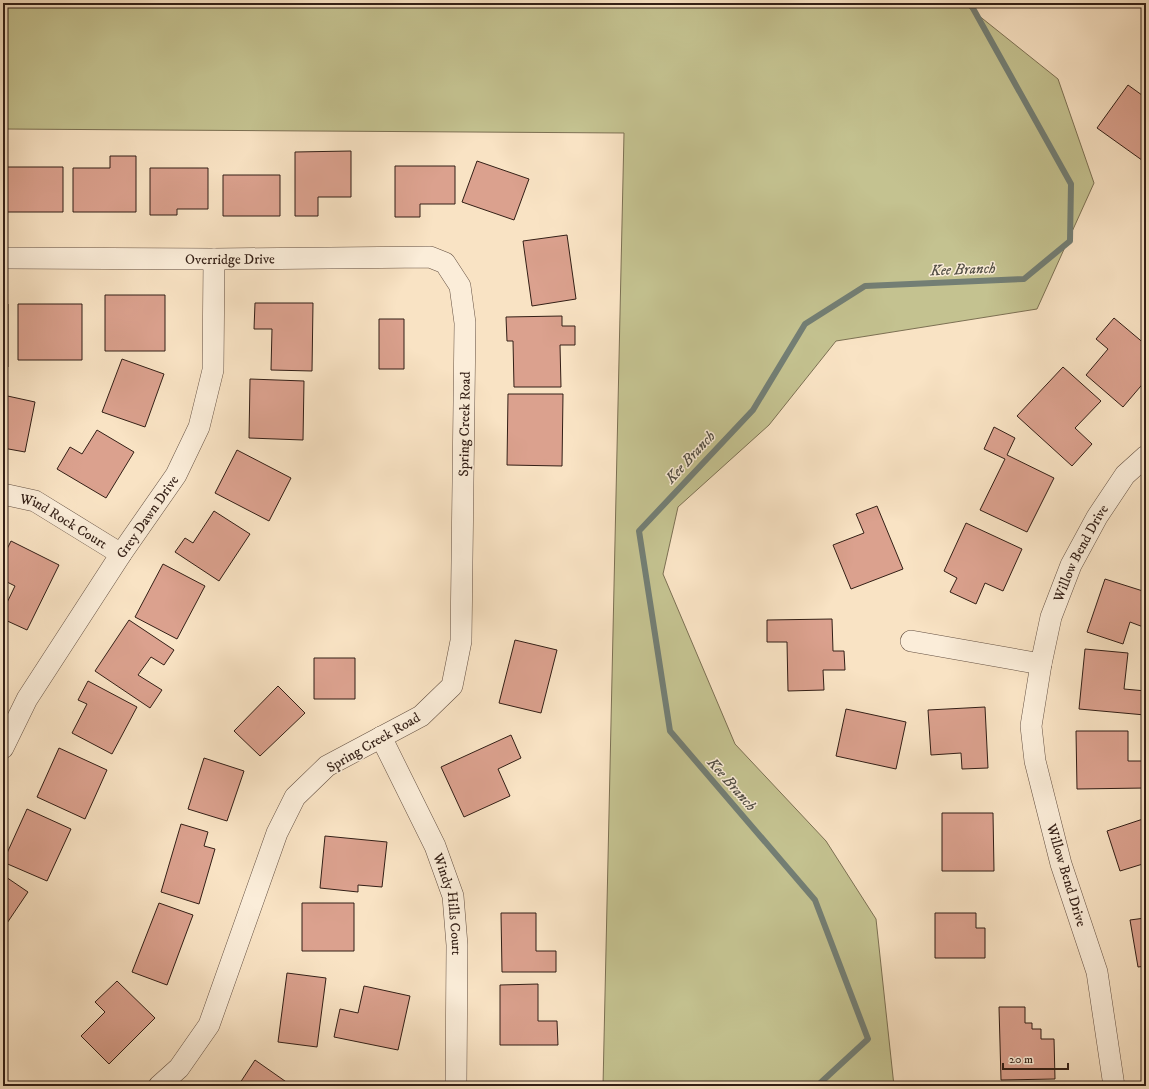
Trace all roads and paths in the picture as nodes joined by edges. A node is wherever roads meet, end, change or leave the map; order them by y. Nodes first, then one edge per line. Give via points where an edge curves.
1 (3, 258) edge
2 (214, 259) junction
3 (452, 270) joint
4 (1146, 456) edge
5 (3, 494) edge
6 (121, 554) junction
7 (911, 641) dead end
8 (1041, 664) junction
9 (381, 737) junction
10 (3, 748) edge
11 (159, 1086) edge
12 (456, 1086) edge
13 (1114, 1086) edge

1 - 2 street, Overridge Drive
2 - 3 street, Overridge Drive via 430,257 445,263
2 - 6 street, Grey Dawn Drive via 213,370 199,427 176,475
3 - 9 street, Spring Creek Road via 460,286 466,323 461,641 452,686 421,716
4 - 8 street, Willow Bend Drive via 1125,475 1097,517 1071,565 1051,617
5 - 6 street, Wind Rock Court via 35,501
6 - 10 street, Grey Dawn Drive via 27,699
7 - 8 street
8 - 13 street, Willow Bend Drive via 1031,726 1036,761 1061,864 1097,972
9 - 11 street, Spring Creek Road via 327,766 295,797 277,833 209,1025 179,1068
9 - 12 street, Windy Hills Court via 435,846 453,896 457,945

